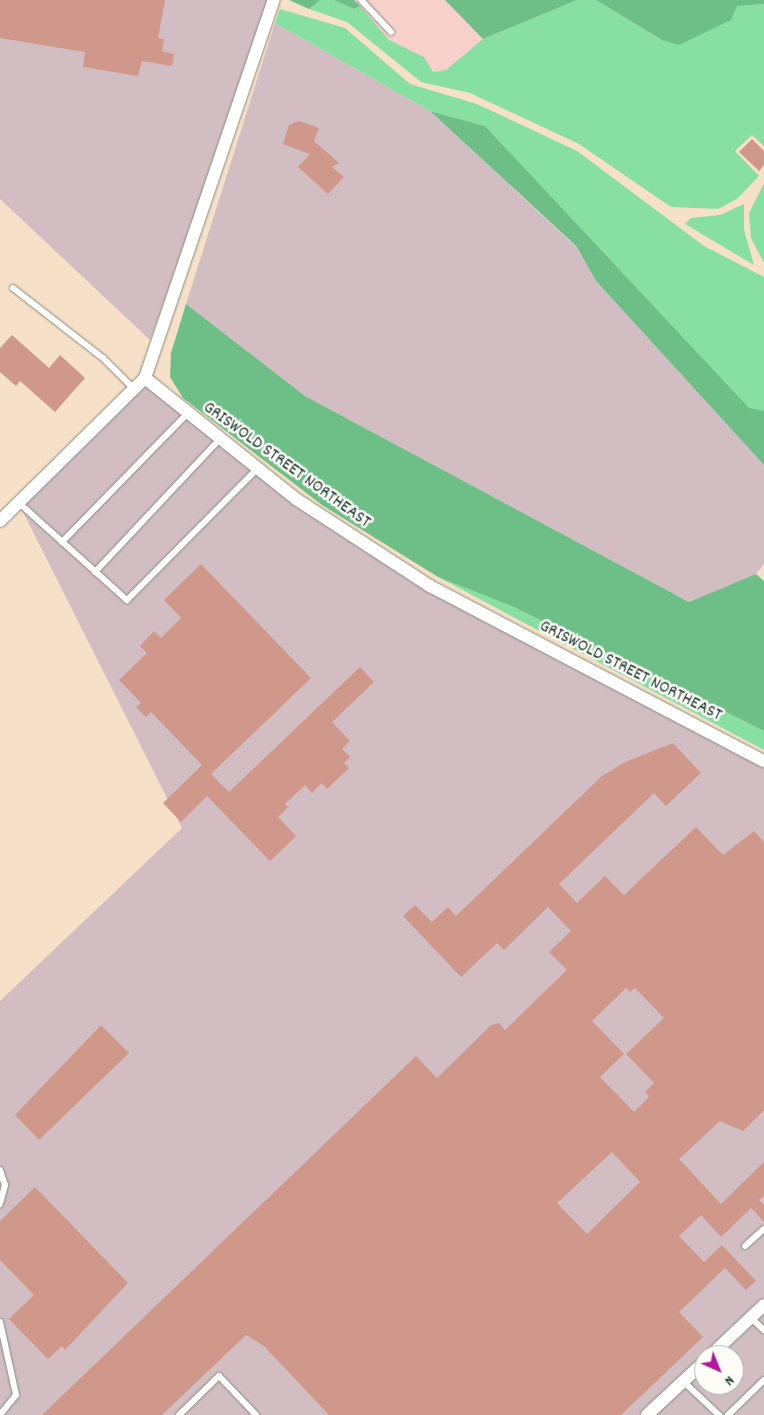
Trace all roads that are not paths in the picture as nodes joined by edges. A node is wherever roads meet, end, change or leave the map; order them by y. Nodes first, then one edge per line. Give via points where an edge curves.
1 (361, 0) edge
2 (272, 1) edge
3 (391, 32) dead end
4 (13, 288) dead end
5 (145, 378) junction
6 (134, 388) junction
7 (186, 415) junction
8 (219, 440) junction
9 (257, 469) junction
10 (18, 502) junction
11 (0, 522) edge
12 (62, 542) junction
13 (96, 572) junction
14 (764, 761) edge
15 (0, 1170) edge
16 (0, 1204) edge
17 (764, 1229) edge
18 (745, 1246) dead end
19 (764, 1305) edge
20 (750, 1318) junction
21 (0, 1322) edge
22 (764, 1330) edge
23 (722, 1345) edge
24 (694, 1371) edge
25 (764, 1380) edge
26 (683, 1381) junction
27 (0, 1415) edge
28 (179, 1415) edge
29 (256, 1415) edge
30 (647, 1415) edge
31 (719, 1415) edge
32 (728, 1415) edge

1 - 3 lane
2 - 5 street
4 - 6 lane via 93,349
5 - 6 street
5 - 7 street, GRISWOLD STREET NORTHEAST
6 - 10 street
7 - 8 street, GRISWOLD STREET NORTHEAST
7 - 12 lane
8 - 9 street, GRISWOLD STREET NORTHEAST
8 - 13 lane
9 - 13 lane via 127,600
9 - 14 street, GRISWOLD STREET NORTHEAST via 430,586
10 - 11 street
10 - 12 lane
12 - 13 lane
15 - 16 lane via 5,1185
17 - 18 lane
19 - 20 street
20 - 22 lane
20 - 23 street
21 - 27 lane via 16,1395
24 - 26 street
25 - 32 lane
26 - 30 street
26 - 31 lane
28 - 29 lane via 220,1376

